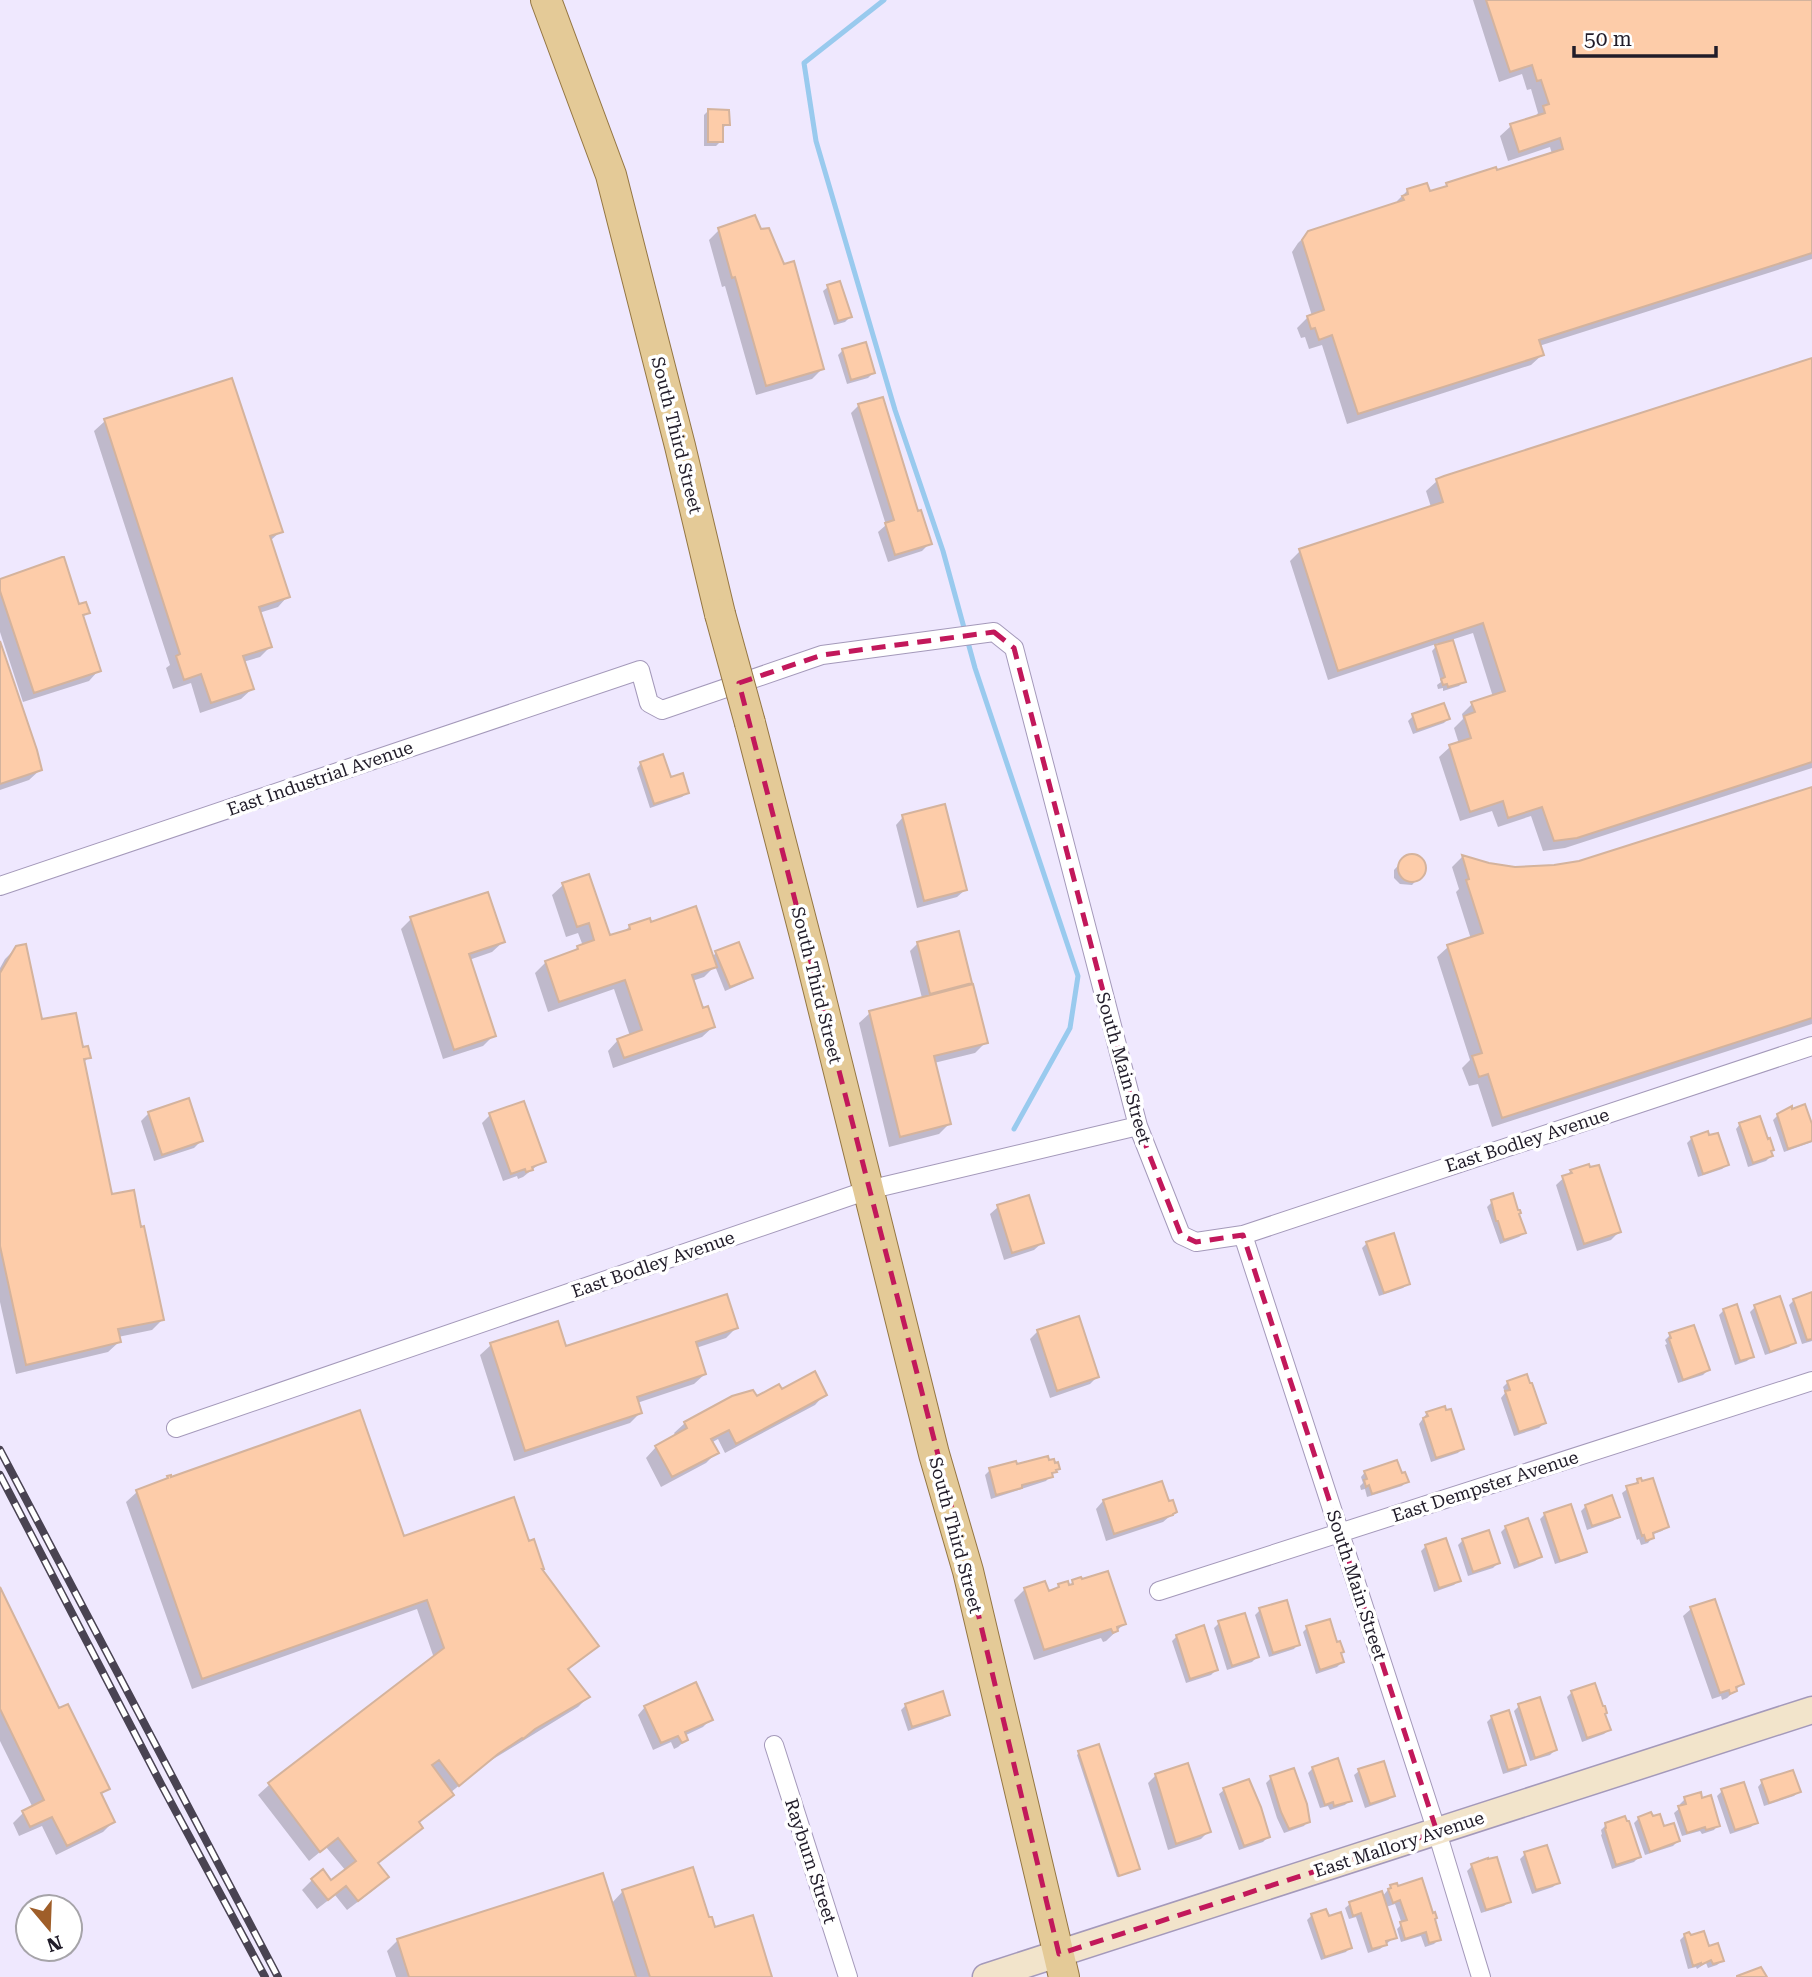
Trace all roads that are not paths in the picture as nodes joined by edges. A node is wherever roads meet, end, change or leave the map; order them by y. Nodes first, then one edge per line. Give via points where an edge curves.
1 (546, 0) edge
2 (639, 670) joint
3 (0, 886) edge
4 (1812, 1046) edge
5 (1138, 1126) junction
6 (868, 1190) junction
7 (1243, 1235) junction
8 (1812, 1381) edge
9 (176, 1428) dead end
10 (1340, 1532) junction
11 (1159, 1591) dead end
12 (1812, 1710) edge
13 (774, 1745) dead end
14 (1437, 1832) junction
15 (1062, 1966) edge
16 (848, 1977) edge
17 (986, 1977) edge
18 (1481, 1977) edge

1 - 6 main road, South Third Street, bridge via 611,175
2 - 3 street, East Industrial Avenue
2 - 5 street, South Main Street via 649,703 662,709 822,655 994,632 1014,648
4 - 7 street, East Bodley Avenue
5 - 6 street, East Bodley Avenue
5 - 7 street, South Main Street via 1181,1235 1196,1242
6 - 9 street, East Bodley Avenue
6 - 15 main road, South Third Street via 968,1571
7 - 10 street, South Main Street
8 - 10 street, East Dempster Avenue
10 - 11 street, East Dempster Avenue
10 - 14 street, South Main Street
12 - 14 main road, East Mallory Avenue
13 - 16 street, Rayburn Street
14 - 15 main road, East Mallory Avenue
14 - 18 street, South Main Street
15 - 17 main road, East Mallory Avenue

